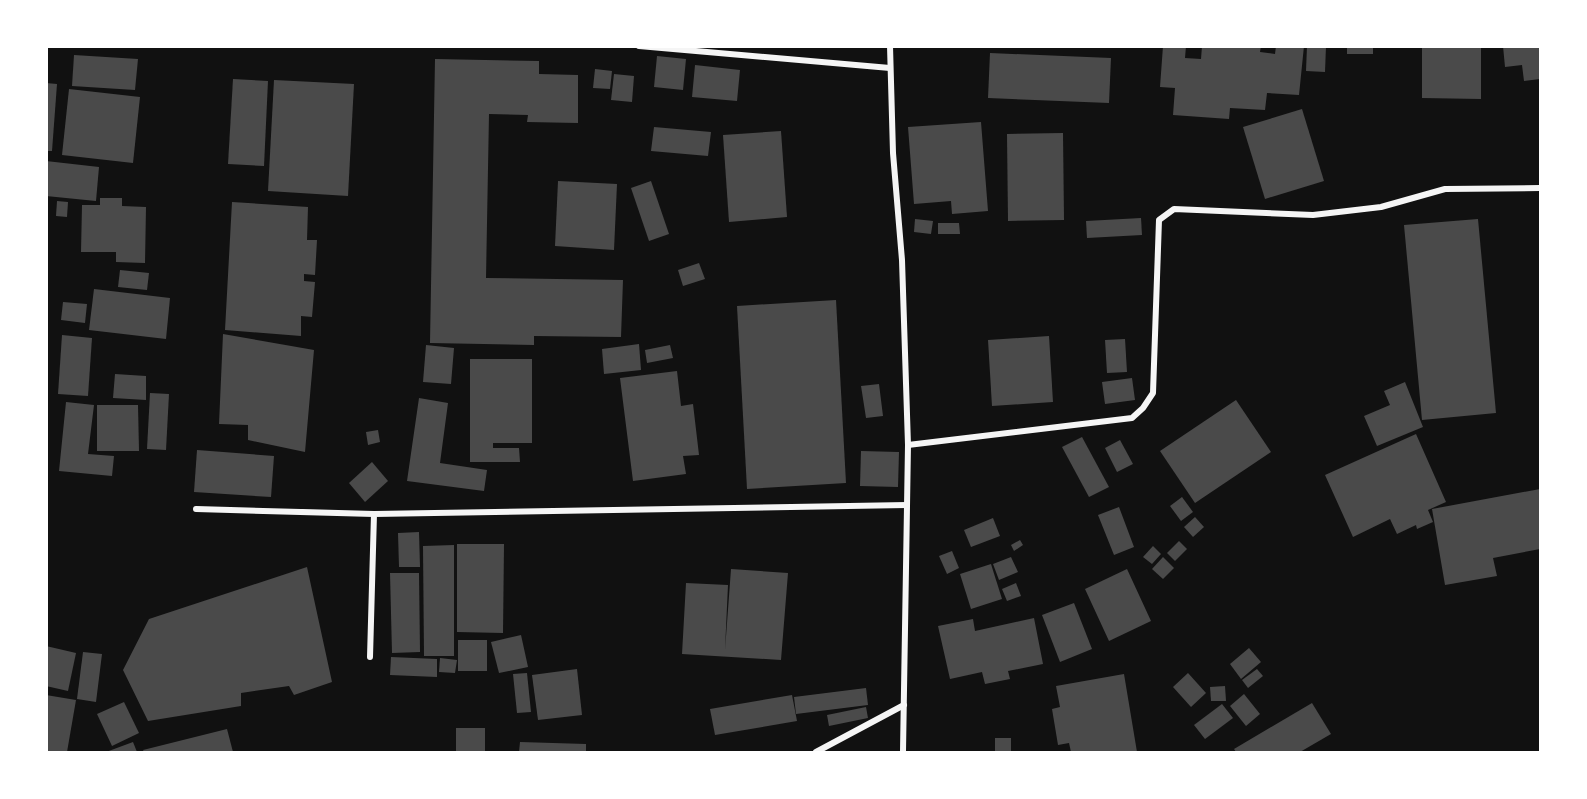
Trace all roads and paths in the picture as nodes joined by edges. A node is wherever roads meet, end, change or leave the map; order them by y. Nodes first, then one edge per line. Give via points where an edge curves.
1 (639, 46) edge
2 (890, 46) edge
3 (890, 68) junction
4 (1540, 188) edge
5 (908, 445) junction
6 (907, 505) junction
7 (196, 509) dead end
8 (374, 514) junction
9 (370, 657) dead end
10 (904, 705) junction
11 (816, 753) edge
12 (903, 753) edge

1 - 3 street
2 - 3 street
3 - 5 street
4 - 5 street via 1444,189 1380,207 1313,215 1174,209 1159,220 1153,393 1132,418
5 - 6 street
6 - 8 street
6 - 10 street
7 - 8 street
8 - 9 street
10 - 11 street
10 - 12 street

